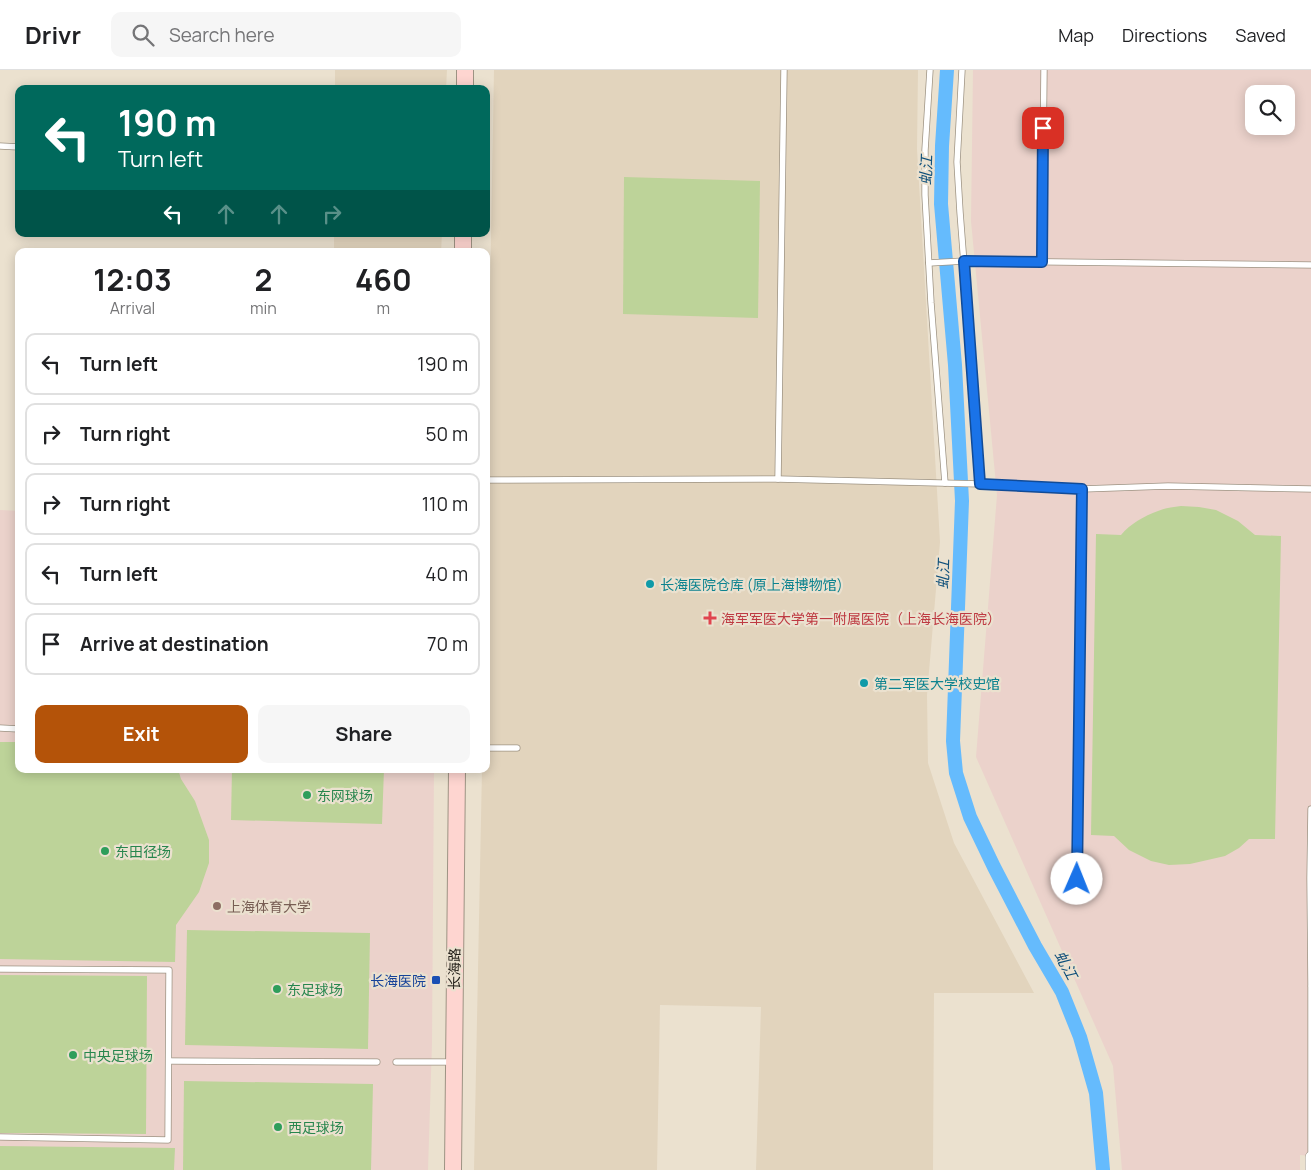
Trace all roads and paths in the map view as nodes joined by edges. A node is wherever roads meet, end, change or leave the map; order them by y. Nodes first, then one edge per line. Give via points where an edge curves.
1 (465, 70) edge
2 (784, 70) edge
3 (930, 70) edge
4 (962, 70) edge
5 (1044, 70) edge
6 (465, 85) edge
7 (0, 146) edge
8 (15, 147) edge
9 (964, 261) junction
10 (1042, 262) junction
11 (929, 263) junction
12 (1311, 265) edge
13 (778, 479) junction
14 (490, 480) edge
15 (948, 483) junction
16 (980, 484) junction
17 (1082, 489) junction
18 (1311, 489) edge
19 (0, 728) edge
20 (15, 729) edge
21 (490, 748) edge
22 (517, 748) dead end
23 (457, 773) edge
24 (1311, 809) edge
25 (1077, 879) dead end
26 (0, 969) edge
27 (1311, 986) edge
28 (169, 1061) junction
29 (377, 1062) dead end
30 (396, 1062) dead end
31 (454, 1062) junction
32 (0, 1137) edge
33 (1311, 1157) edge
34 (453, 1170) edge
35 (1311, 1170) edge

1 - 6 street
2 - 13 lane
3 - 11 lane via 925,159
4 - 9 lane via 957,162
5 - 10 lane
7 - 8 lane
9 - 10 lane
9 - 11 lane
9 - 16 lane
10 - 12 lane
11 - 15 lane
13 - 14 lane
13 - 15 lane
15 - 16 lane
16 - 17 lane
17 - 18 lane via 1168,486
17 - 25 lane
19 - 20 lane
21 - 22 lane
23 - 31 street, 长海路
24 - 27 lane
26 - 28 lane via 169,970
27 - 33 lane
28 - 29 lane
28 - 32 lane via 168,1140
30 - 31 lane
31 - 34 street, 长海路
33 - 35 street

